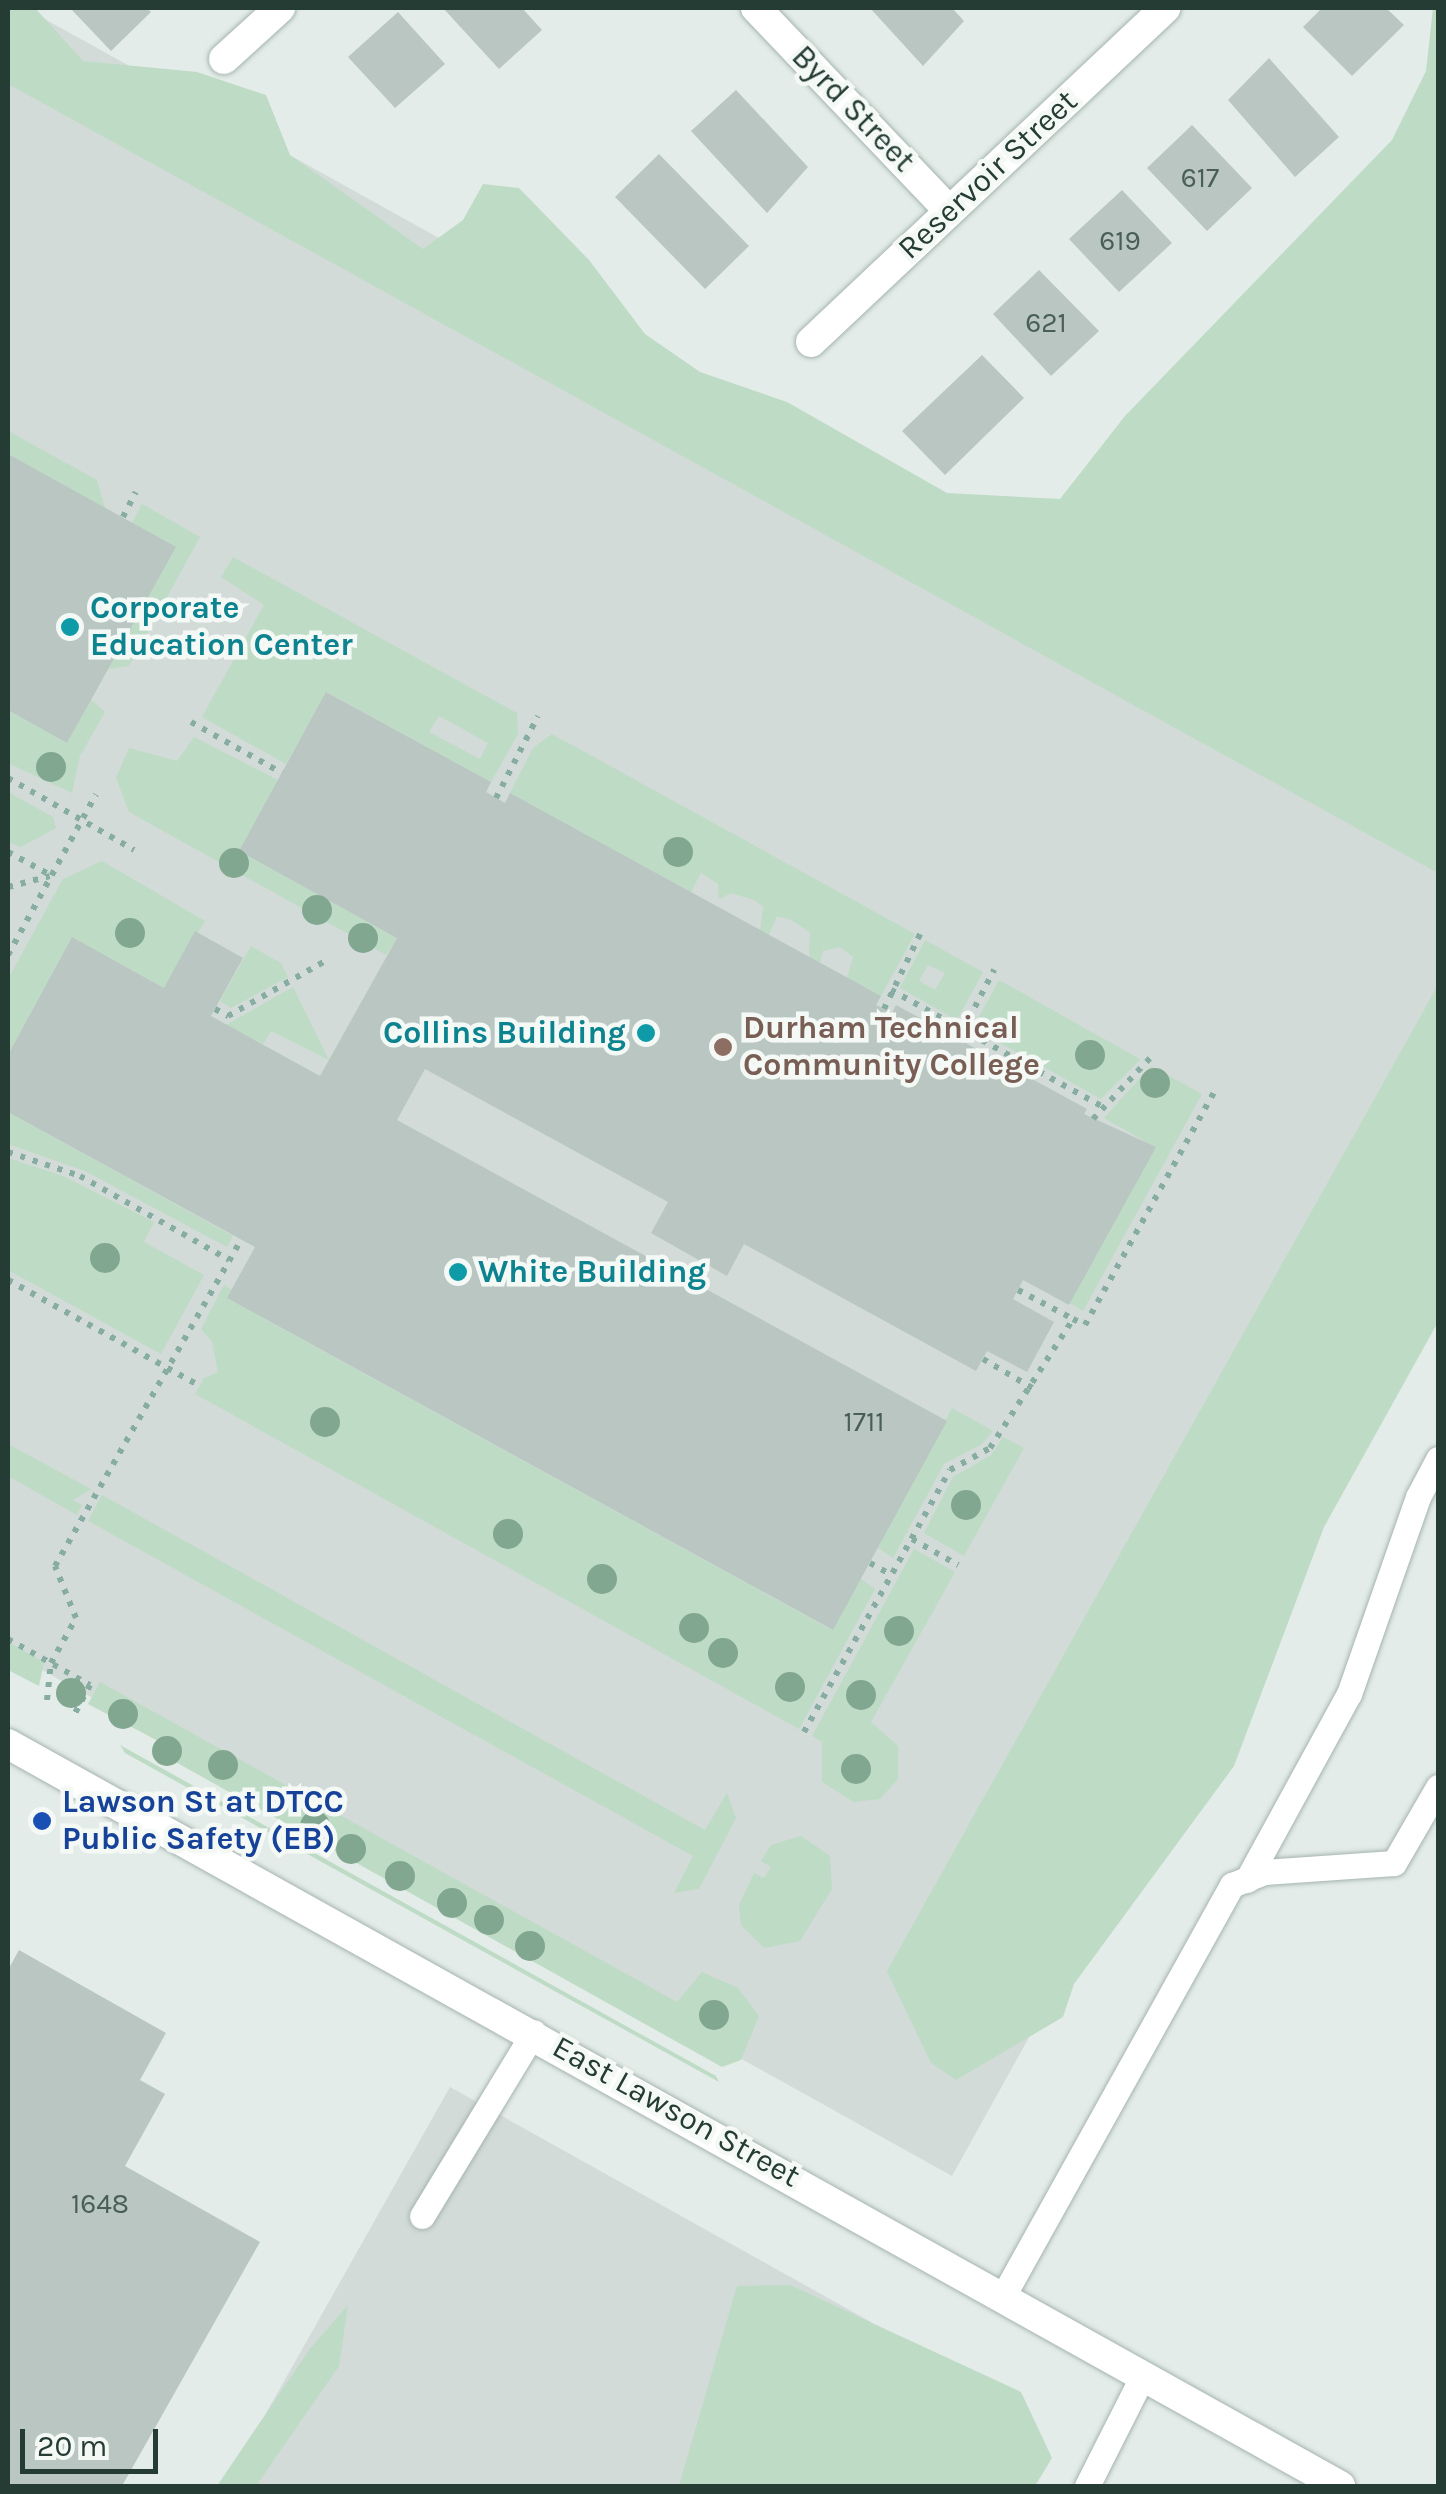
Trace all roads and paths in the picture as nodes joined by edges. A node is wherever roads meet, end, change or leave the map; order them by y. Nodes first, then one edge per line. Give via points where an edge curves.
1 (280, 8) edge
2 (756, 8) edge
3 (1165, 8) edge
4 (224, 59) dead end
5 (950, 211) junction
6 (812, 342) dead end
7 (136, 492) dead end
8 (123, 518) dead end
9 (538, 716) dead end
10 (191, 722) dead end
11 (282, 773) dead end
12 (8, 778) edge
13 (96, 794) dead end
14 (496, 798) dead end
15 (83, 819) junction
16 (134, 850) dead end
17 (8, 852) edge
18 (52, 876) junction
19 (8, 887) edge
20 (922, 930) dead end
21 (8, 955) edge
22 (327, 960) dead end
23 (994, 970) dead end
24 (891, 990) junction
25 (216, 1009) dead end
26 (884, 1010) dead end
27 (962, 1030) junction
28 (1152, 1056) dead end
29 (1215, 1090) dead end
30 (1101, 1106) junction
31 (1094, 1119) dead end
32 (8, 1152) edge
33 (241, 1240) dead end
34 (229, 1260) junction
35 (8, 1280) edge
36 (1018, 1290) dead end
37 (1073, 1319) junction
38 (983, 1359) dead end
39 (167, 1368) junction
40 (198, 1385) dead end
41 (1034, 1389) junction
42 (1438, 1459) edge
43 (912, 1539) junction
44 (870, 1563) dead end
45 (958, 1566) dead end
46 (892, 1575) junction
47 (8, 1639) edge
48 (51, 1662) junction
49 (47, 1700) dead end
50 (74, 1715) dead end
51 (804, 1732) dead end
52 (8, 1744) edge
53 (1438, 1787) edge
54 (1247, 1880) junction
55 (534, 2032) junction
56 (422, 2216) dead end
57 (1002, 2298) junction
58 (1142, 2376) junction
59 (1087, 2486) edge
60 (1340, 2486) edge

1 - 4 street
2 - 5 street, Byrd Street
3 - 5 street, Reservoir Street
5 - 6 street, Reservoir Street
7 - 8 path
9 - 14 path
10 - 11 path
12 - 15 path
13 - 15 path
15 - 16 path
15 - 18 path
17 - 18 path
18 - 19 path
18 - 21 path
20 - 24 path
22 - 25 path via 228,1016
23 - 27 path
24 - 26 path
24 - 27 path
27 - 30 path
28 - 30 path
29 - 37 path via 1086,1326
30 - 31 path
32 - 34 path via 80,1176
33 - 34 path
34 - 39 path
35 - 39 path
36 - 37 path
37 - 41 path
38 - 41 path
39 - 40 path
39 - 48 path via 55,1566 76,1618
41 - 43 path via 987,1451 950,1470
42 - 54 lane via 1418,1497 1349,1694
43 - 45 path
43 - 46 path
44 - 46 path
46 - 51 path
47 - 48 path
48 - 49 path
48 - 50 path via 90,1685
52 - 55 street, East Lawson Street
53 - 54 lane via 1394,1862 1264,1872
54 - 57 lane via 1232,1885
55 - 56 lane
55 - 57 street, East Lawson Street
57 - 58 street, East Lawson Street
58 - 59 lane
58 - 60 street, East Lawson Street

